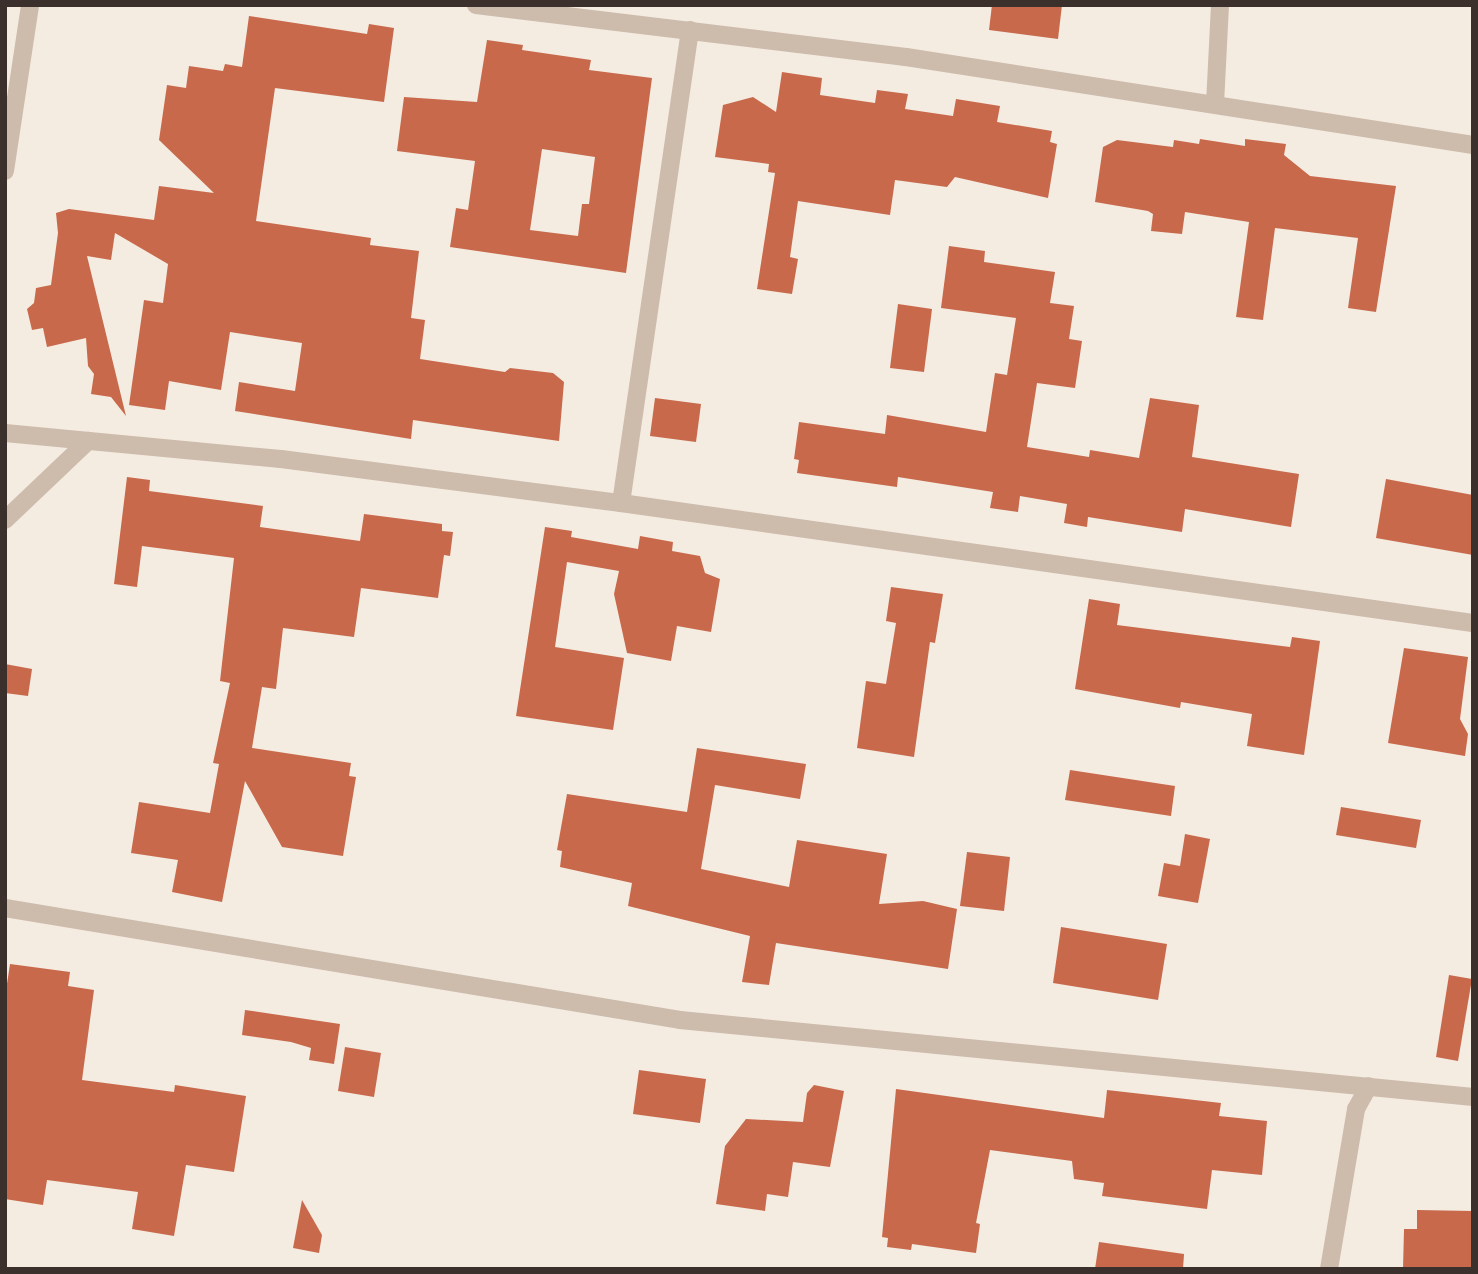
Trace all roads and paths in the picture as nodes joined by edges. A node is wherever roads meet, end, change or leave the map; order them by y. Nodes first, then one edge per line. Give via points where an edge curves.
1 (30, 5) edge
2 (476, 5) edge
3 (1220, 5) edge
4 (690, 30) junction
5 (1215, 104) junction
6 (1473, 145) edge
7 (5, 171) edge
8 (5, 433) edge
9 (88, 441) junction
10 (621, 503) junction
11 (5, 520) edge
12 (1473, 623) edge
13 (5, 908) edge
14 (1369, 1086) junction
15 (1473, 1097) edge
16 (1329, 1269) edge

1 - 7 street
2 - 4 street
3 - 5 street
4 - 5 street
4 - 10 street
5 - 6 street
8 - 9 street
9 - 10 street via 281,459
9 - 11 street
10 - 12 street
13 - 14 street via 680,1020
14 - 15 street
14 - 16 street via 1356,1110

